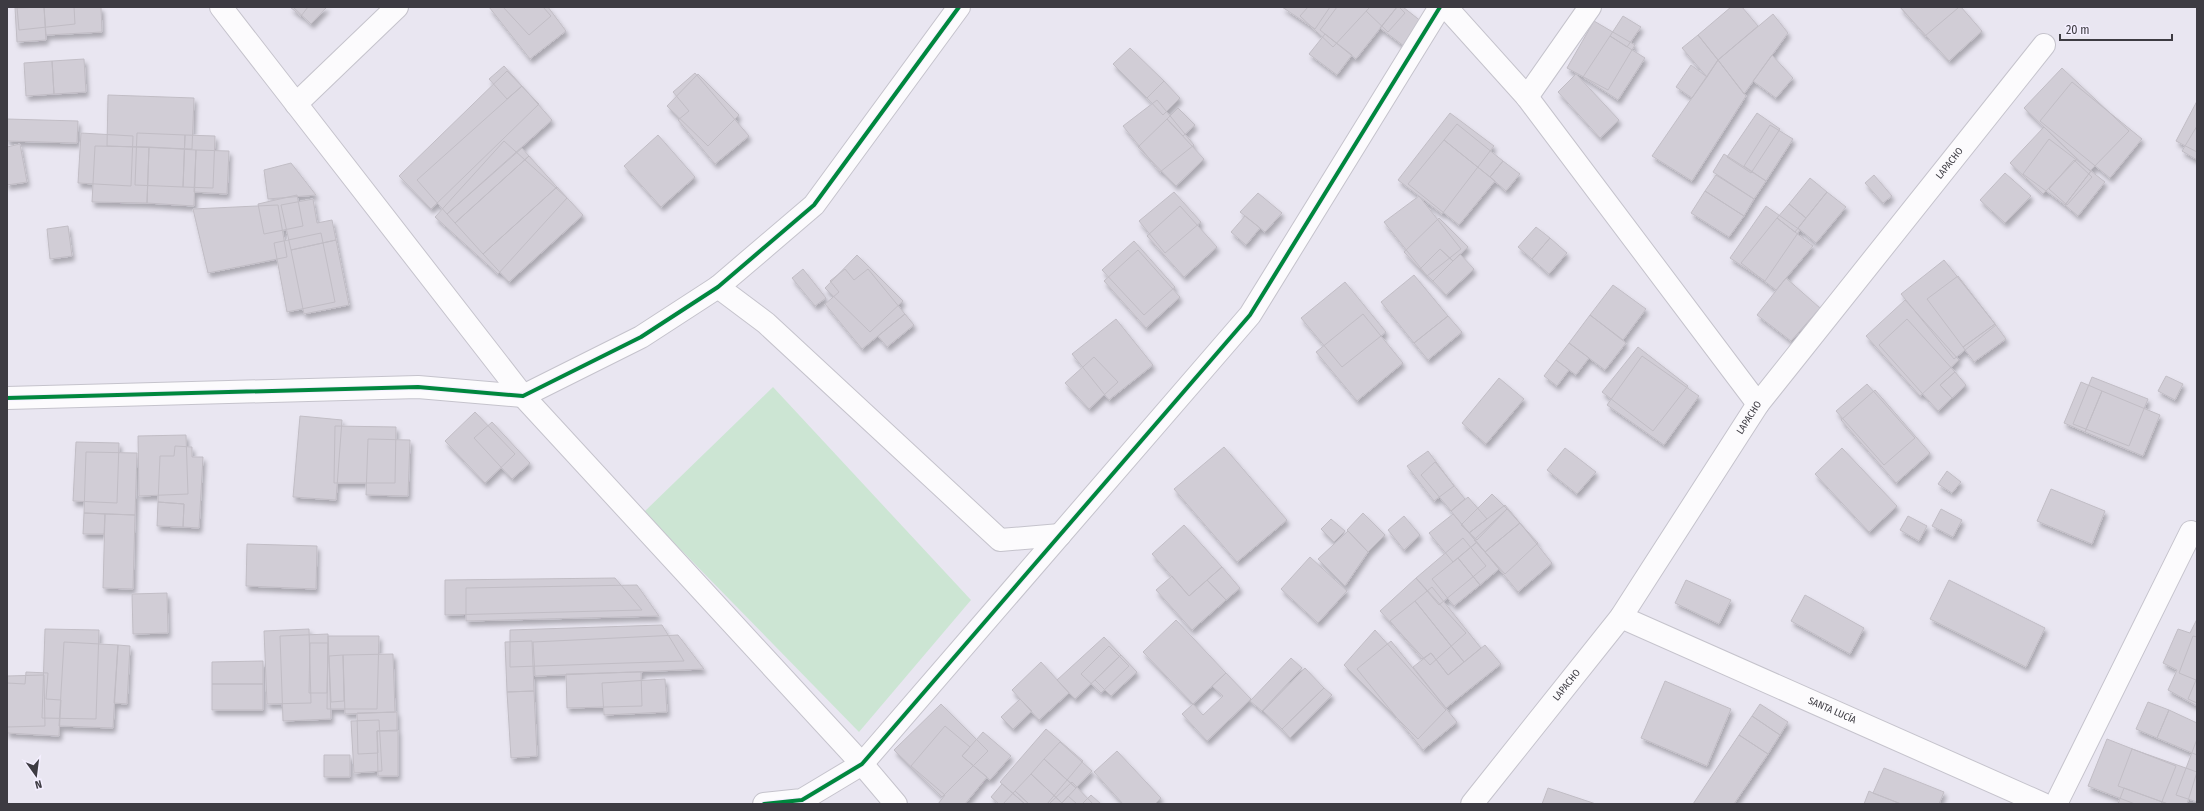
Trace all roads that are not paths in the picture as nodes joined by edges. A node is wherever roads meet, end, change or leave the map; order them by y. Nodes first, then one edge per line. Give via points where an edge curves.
1 (221, 7) edge
2 (397, 7) edge
3 (960, 7) edge
4 (1440, 7) edge
5 (1446, 7) edge
6 (1590, 7) edge
7 (2044, 46) dead end
8 (1527, 97) junction
9 (296, 104) junction
10 (718, 287) junction
11 (524, 396) junction
12 (7, 398) edge
13 (1758, 404) junction
14 (2191, 532) dead end
15 (1060, 535) junction
16 (1621, 617) junction
17 (862, 764) junction
18 (764, 804) edge
19 (896, 804) edge
20 (1472, 804) edge
21 (2043, 804) edge
22 (2056, 804) edge

1 - 9 street
2 - 9 street
3 - 10 street via 814,205
4 - 15 street via 1250,315
5 - 8 street
6 - 8 street
7 - 13 street, LAPACHO
8 - 13 street
9 - 11 street
10 - 11 street via 641,337
10 - 15 street via 766,323 1000,540
11 - 12 street via 418,387
11 - 17 street
13 - 16 street, LAPACHO
14 - 22 street
15 - 17 street
16 - 20 street, LAPACHO
16 - 21 street, SANTA LUCÍA
17 - 18 street via 802,800
17 - 19 street

